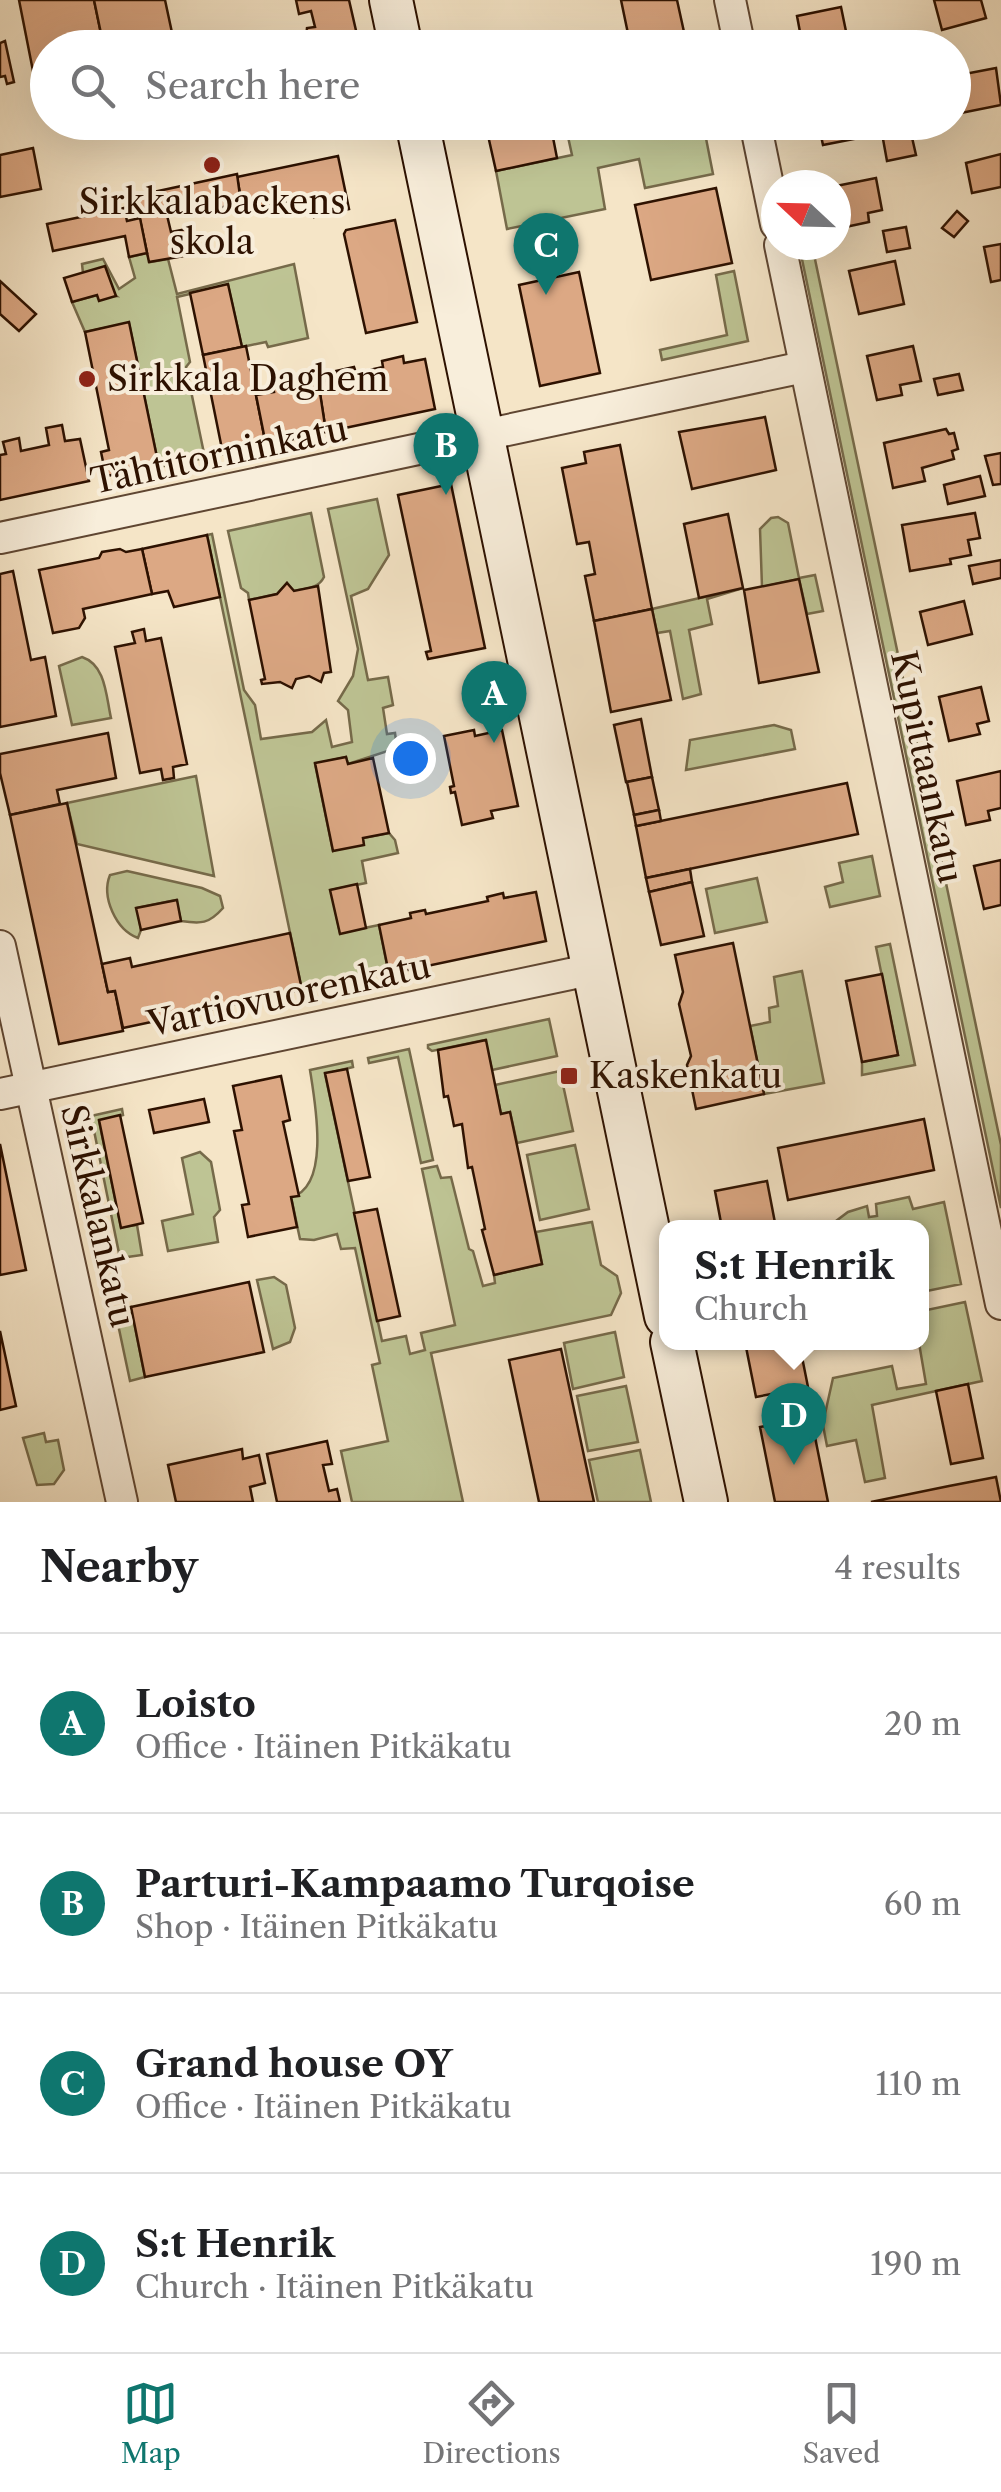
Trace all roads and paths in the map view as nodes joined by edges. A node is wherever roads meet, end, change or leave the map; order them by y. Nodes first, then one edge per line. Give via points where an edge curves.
1 (391, 0) edge
2 (730, 0) edge
3 (398, 30) edge
4 (736, 30) edge
5 (421, 140) edge
6 (759, 140) edge
7 (765, 170) edge
8 (783, 260) edge
9 (804, 366) junction
10 (482, 438) junction
11 (0, 538) edge
12 (0, 946) edge
13 (594, 968) junction
14 (31, 1086) junction
15 (0, 1094) edge
16 (659, 1282) edge
17 (1001, 1304) edge
18 (674, 1350) edge
19 (122, 1502) edge
20 (706, 1502) edge

1 - 3 main road
2 - 4 street
5 - 10 main road
6 - 7 street
8 - 9 street, Kupittaankatu
9 - 10 street, Tähtitorninkatu
9 - 17 street, Kupittaankatu
10 - 11 street, Tähtitorninkatu
10 - 13 main road
12 - 14 street, Sirkkalankatu
13 - 14 street, Vartiovuorenkatu
13 - 16 main road
14 - 15 street, Vartiovuorenkatu
14 - 19 street, Sirkkalankatu
18 - 20 main road

